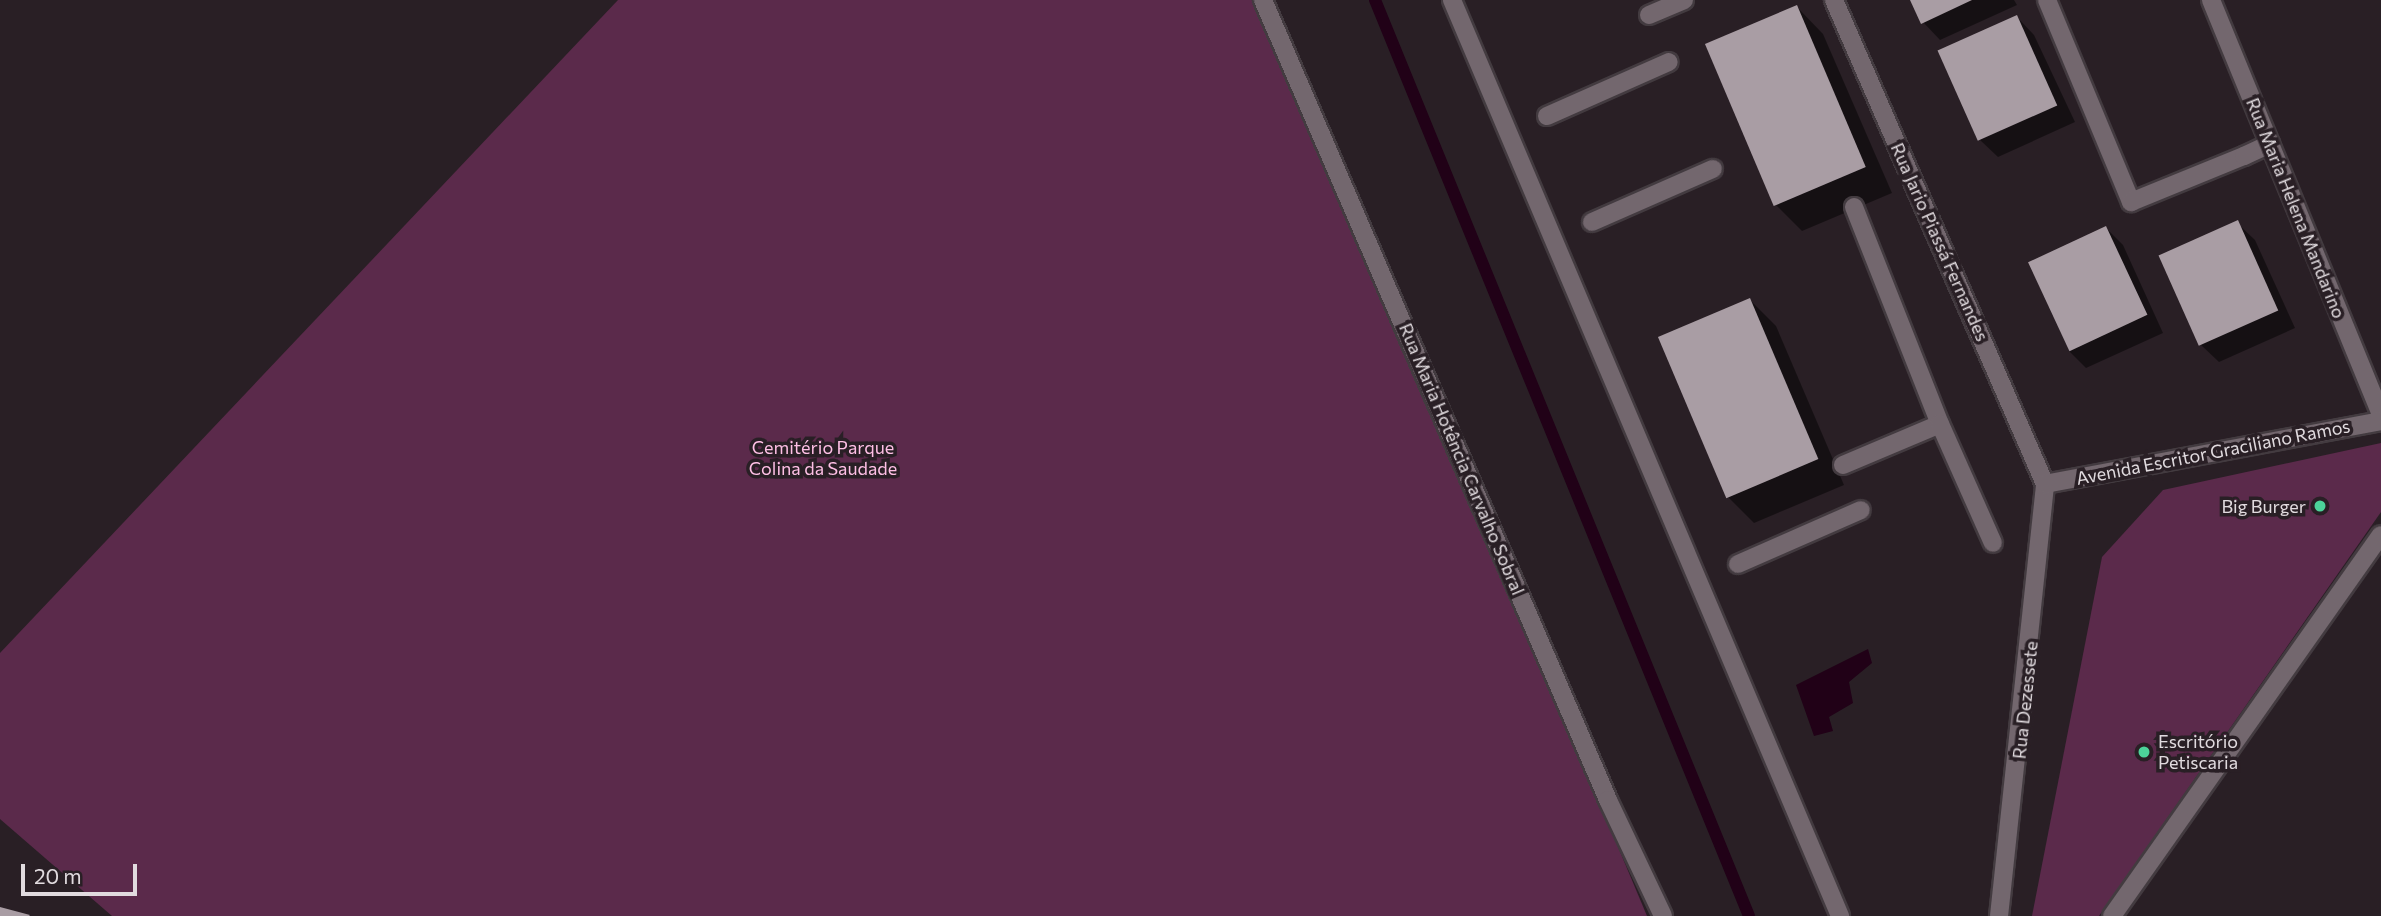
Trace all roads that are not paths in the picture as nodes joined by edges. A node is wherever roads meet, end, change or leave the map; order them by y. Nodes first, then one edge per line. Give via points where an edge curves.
1 (1263, 0) edge
2 (1452, 0) edge
3 (1684, 0) edge
4 (1834, 0) edge
5 (2047, 0) edge
6 (2211, 0) edge
7 (1649, 15) dead end
8 (1669, 62) dead end
9 (1547, 116) dead end
10 (2270, 144) junction
11 (1713, 169) dead end
12 (1854, 207) dead end
13 (1591, 222) dead end
14 (2381, 418) edge
15 (1940, 424) junction
16 (1843, 465) dead end
17 (2045, 484) junction
18 (1861, 510) dead end
19 (2381, 535) edge
20 (1993, 543) dead end
21 (1738, 565) dead end
22 (1663, 916) edge
23 (1840, 916) edge
24 (1999, 916) edge
25 (2112, 916) edge

1 - 22 street, Rua Maria Hotência Carvalho Sobral via 1608,800
2 - 23 street
3 - 7 street
4 - 17 street, Rua Jario Piassá Fernandes
5 - 10 street via 2131,202
6 - 10 street, Rua Maria Helena Mandarino
8 - 9 street
10 - 14 street, Rua Maria Helena Mandarino
11 - 13 street
12 - 15 street
14 - 17 street, Avenida Escritor Graciliano Ramos
15 - 16 street
15 - 20 street
17 - 24 street, Rua Dezessete
18 - 21 street
19 - 25 street

